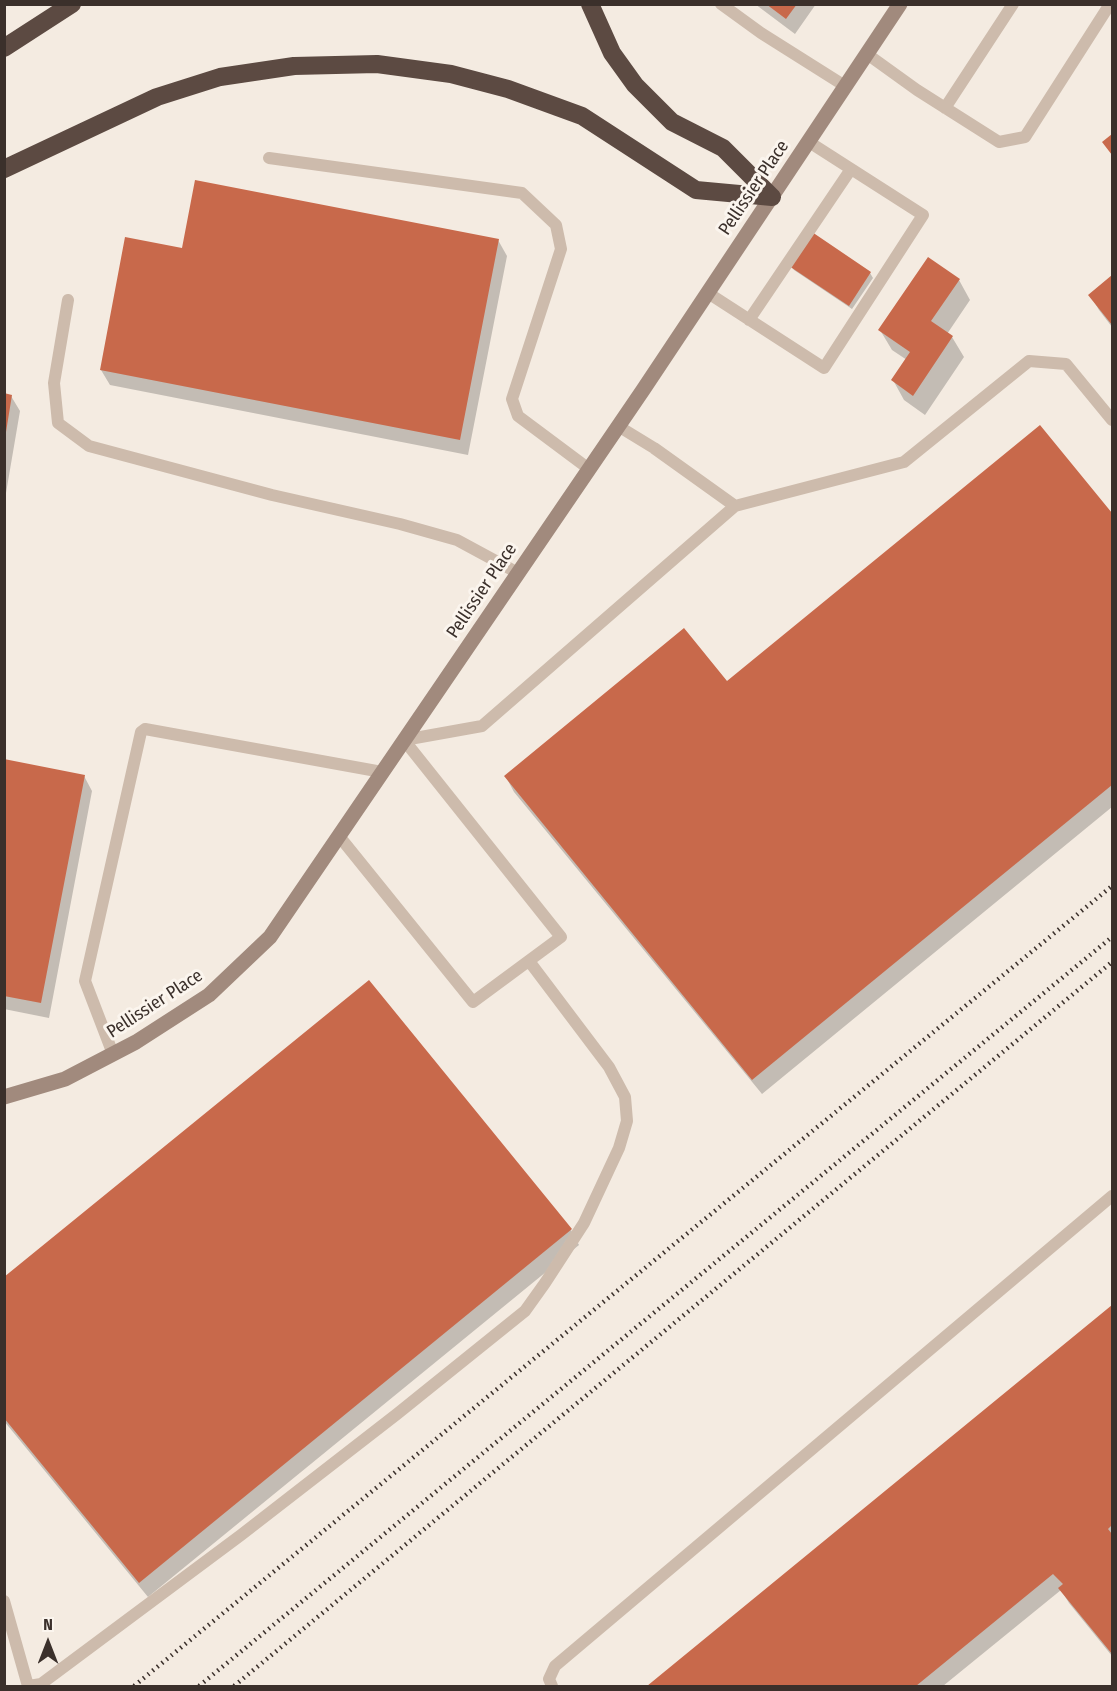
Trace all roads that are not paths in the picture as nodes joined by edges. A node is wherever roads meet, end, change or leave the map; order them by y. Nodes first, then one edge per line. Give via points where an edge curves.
1 (72, 4) edge
2 (590, 4) edge
3 (721, 4) edge
4 (900, 4) edge
5 (1013, 4) edge
6 (1110, 4) edge
7 (4, 48) edge
8 (867, 54) junction
9 (845, 86) junction
10 (945, 108) junction
11 (808, 142) junction
12 (269, 158) dead end
13 (850, 168) junction
14 (4, 169) edge
15 (772, 197) junction
16 (708, 293) junction
17 (68, 300) dead end
18 (749, 320) junction
19 (1113, 420) edge
20 (618, 426) junction
21 (589, 469) junction
22 (735, 506) junction
23 (518, 573) junction
24 (404, 740) junction
25 (382, 772) junction
26 (339, 836) junction
27 (529, 961) junction
28 (113, 1054) junction
29 (4, 1097) edge
30 (1113, 1196) edge
31 (4, 1601) edge
32 (29, 1686) edge
33 (552, 1686) edge

1 - 7 highway
2 - 15 highway via 612,53 635,85 672,122 723,148
3 - 9 lane
4 - 8 main road, Pellissier Place
5 - 10 lane
6 - 10 lane via 1025,137 999,142
8 - 9 main road, Pellissier Place
8 - 10 lane
9 - 11 main road, Pellissier Place
11 - 13 lane
11 - 15 main road, Pellissier Place
12 - 21 lane via 522,193 556,225 561,249 512,399 518,416
13 - 18 lane
13 - 18 lane via 923,215 824,368
14 - 15 highway via 157,97 220,78 294,66 377,64 451,74 508,89 582,116 696,190
15 - 16 main road, Pellissier Place
16 - 18 lane
16 - 20 main road, Pellissier Place
17 - 23 lane via 54,383 58,423 89,446 457,540
19 - 22 lane via 1066,364 1029,361 904,462
20 - 21 main road, Pellissier Place
20 - 22 lane
21 - 23 main road, Pellissier Place
22 - 24 lane via 482,726
23 - 24 main road, Pellissier Place
24 - 25 main road, Pellissier Place
24 - 27 lane via 561,935
25 - 26 main road, Pellissier Place
25 - 28 lane via 145,729 141,732 85,981
26 - 27 lane via 473,1002
26 - 28 main road, Pellissier Place via 270,937 209,995
27 - 32 lane via 609,1067 625,1097 627,1121 619,1148 584,1223 545,1283 525,1311 397,1414 41,1684
28 - 29 main road, Pellissier Place via 65,1079
30 - 33 lane via 555,1666 549,1679
31 - 32 lane

